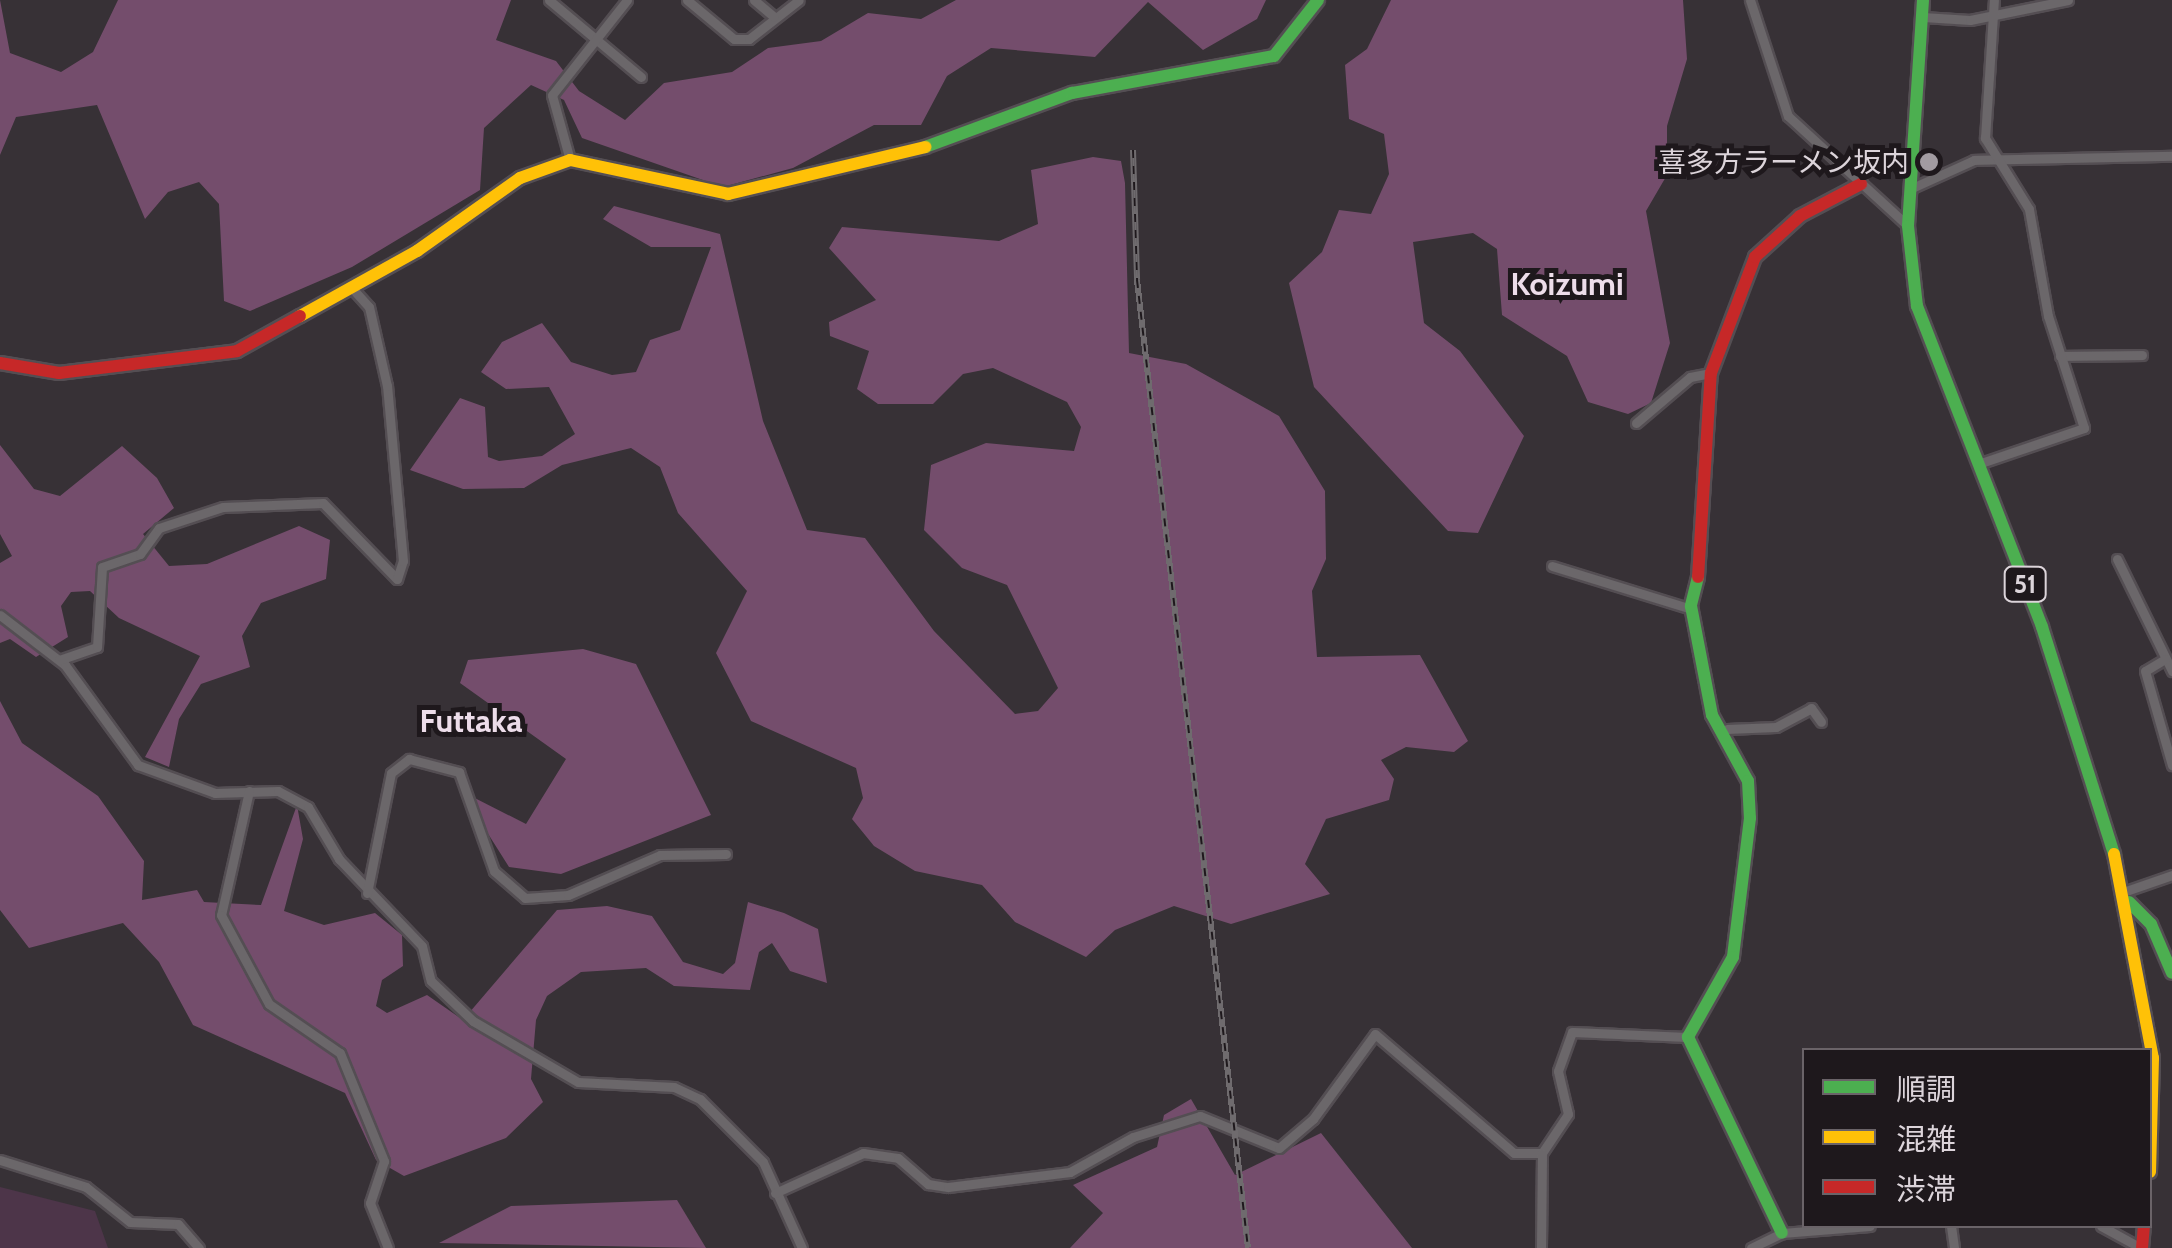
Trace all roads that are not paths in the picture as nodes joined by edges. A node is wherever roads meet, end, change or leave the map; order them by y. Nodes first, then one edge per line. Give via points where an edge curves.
1 (548, 0) edge
2 (628, 0) edge
3 (687, 0) edge
4 (754, 0) edge
5 (800, 0) edge
6 (1318, 0) edge
7 (1750, 0) edge
8 (1923, 0) edge
9 (1994, 0) edge
10 (2068, 0) edge
11 (1996, 14) junction
12 (774, 17) junction
13 (1922, 17) junction
14 (595, 40) junction
15 (641, 78) dead end
16 (2172, 156) edge
17 (1996, 158) junction
18 (570, 160) junction
19 (1861, 184) junction
20 (1909, 190) junction
21 (1908, 226) junction
22 (352, 287) junction
23 (2142, 355) dead end
24 (2060, 356) junction
25 (0, 363) edge
26 (1711, 373) junction
27 (1636, 423) dead end
28 (1974, 466) junction
29 (2118, 558) dead end
30 (1552, 566) dead end
31 (1692, 609) junction
32 (0, 615) edge
33 (2165, 659) junction
34 (58, 660) junction
35 (2172, 671) edge
36 (1821, 722) dead end
37 (1727, 729) junction
38 (2172, 766) edge
39 (249, 791) junction
40 (726, 854) dead end
41 (2172, 875) edge
42 (367, 894) junction
43 (2127, 896) junction
44 (2172, 973) edge
45 (1688, 1037) junction
46 (2152, 1048) edge
47 (1542, 1153) junction
48 (0, 1160) edge
49 (775, 1193) junction
50 (1845, 1228) edge
51 (2105, 1228) edge
52 (1782, 1233) junction
53 (199, 1248) edge
54 (388, 1248) edge
55 (802, 1248) edge
56 (1541, 1248) edge
57 (1751, 1248) edge
58 (2142, 1248) edge

1 - 14 street
2 - 14 street
3 - 12 street via 734,39 748,40
4 - 12 street
5 - 12 street
6 - 18 main road via 1274,56 1072,93 946,142 728,194
7 - 19 street via 1788,116
8 - 13 main road, 51
9 - 11 street
10 - 11 street
11 - 13 street
11 - 17 street via 1984,126
13 - 20 main road, 51
14 - 15 street
14 - 18 street via 552,94
16 - 17 street
17 - 20 street via 1943,168
17 - 24 street via 2029,209
18 - 22 main road via 520,178
19 - 21 street
19 - 26 main road via 1800,216 1755,257
20 - 21 main road, 51
21 - 28 main road, 51 via 1917,306
22 - 25 main road via 237,350 182,364 58,373
22 - 34 street via 368,307 387,386 404,561 397,579 323,502 223,507 159,528 140,554 102,567 98,647
23 - 24 street
24 - 28 street via 2084,428
26 - 27 street via 1690,378
26 - 31 main road via 1706,543
28 - 43 main road, 51 via 2042,626
29 - 33 street
30 - 31 street
31 - 37 main road via 1712,715
32 - 34 street
33 - 35 street
33 - 38 street via 2145,671
34 - 39 street via 138,765 215,793
36 - 37 street via 1811,708 1776,726
37 - 45 main road via 1748,781 1748,882 1733,957
39 - 42 street via 308,807
39 - 54 street via 220,915 269,1004 340,1054 384,1161 370,1204
40 - 42 street via 660,854 568,895 526,898 502,886 460,772 410,759 391,774
41 - 43 street
42 - 49 street via 422,946 431,981 473,1021 578,1082 674,1087 700,1099 752,1148
43 - 44 main road
43 - 46 main road, 51
45 - 47 street via 1572,1032 1558,1071 1568,1114
45 - 52 main road
47 - 49 street via 1514,1152 1375,1034 1313,1119 1279,1148 1200,1116 1133,1137 1070,1172 948,1187 928,1184 898,1158 863,1153
47 - 56 street
48 - 53 street via 86,1187 130,1222 178,1224
49 - 55 street
50 - 52 street
51 - 58 street
52 - 57 street

